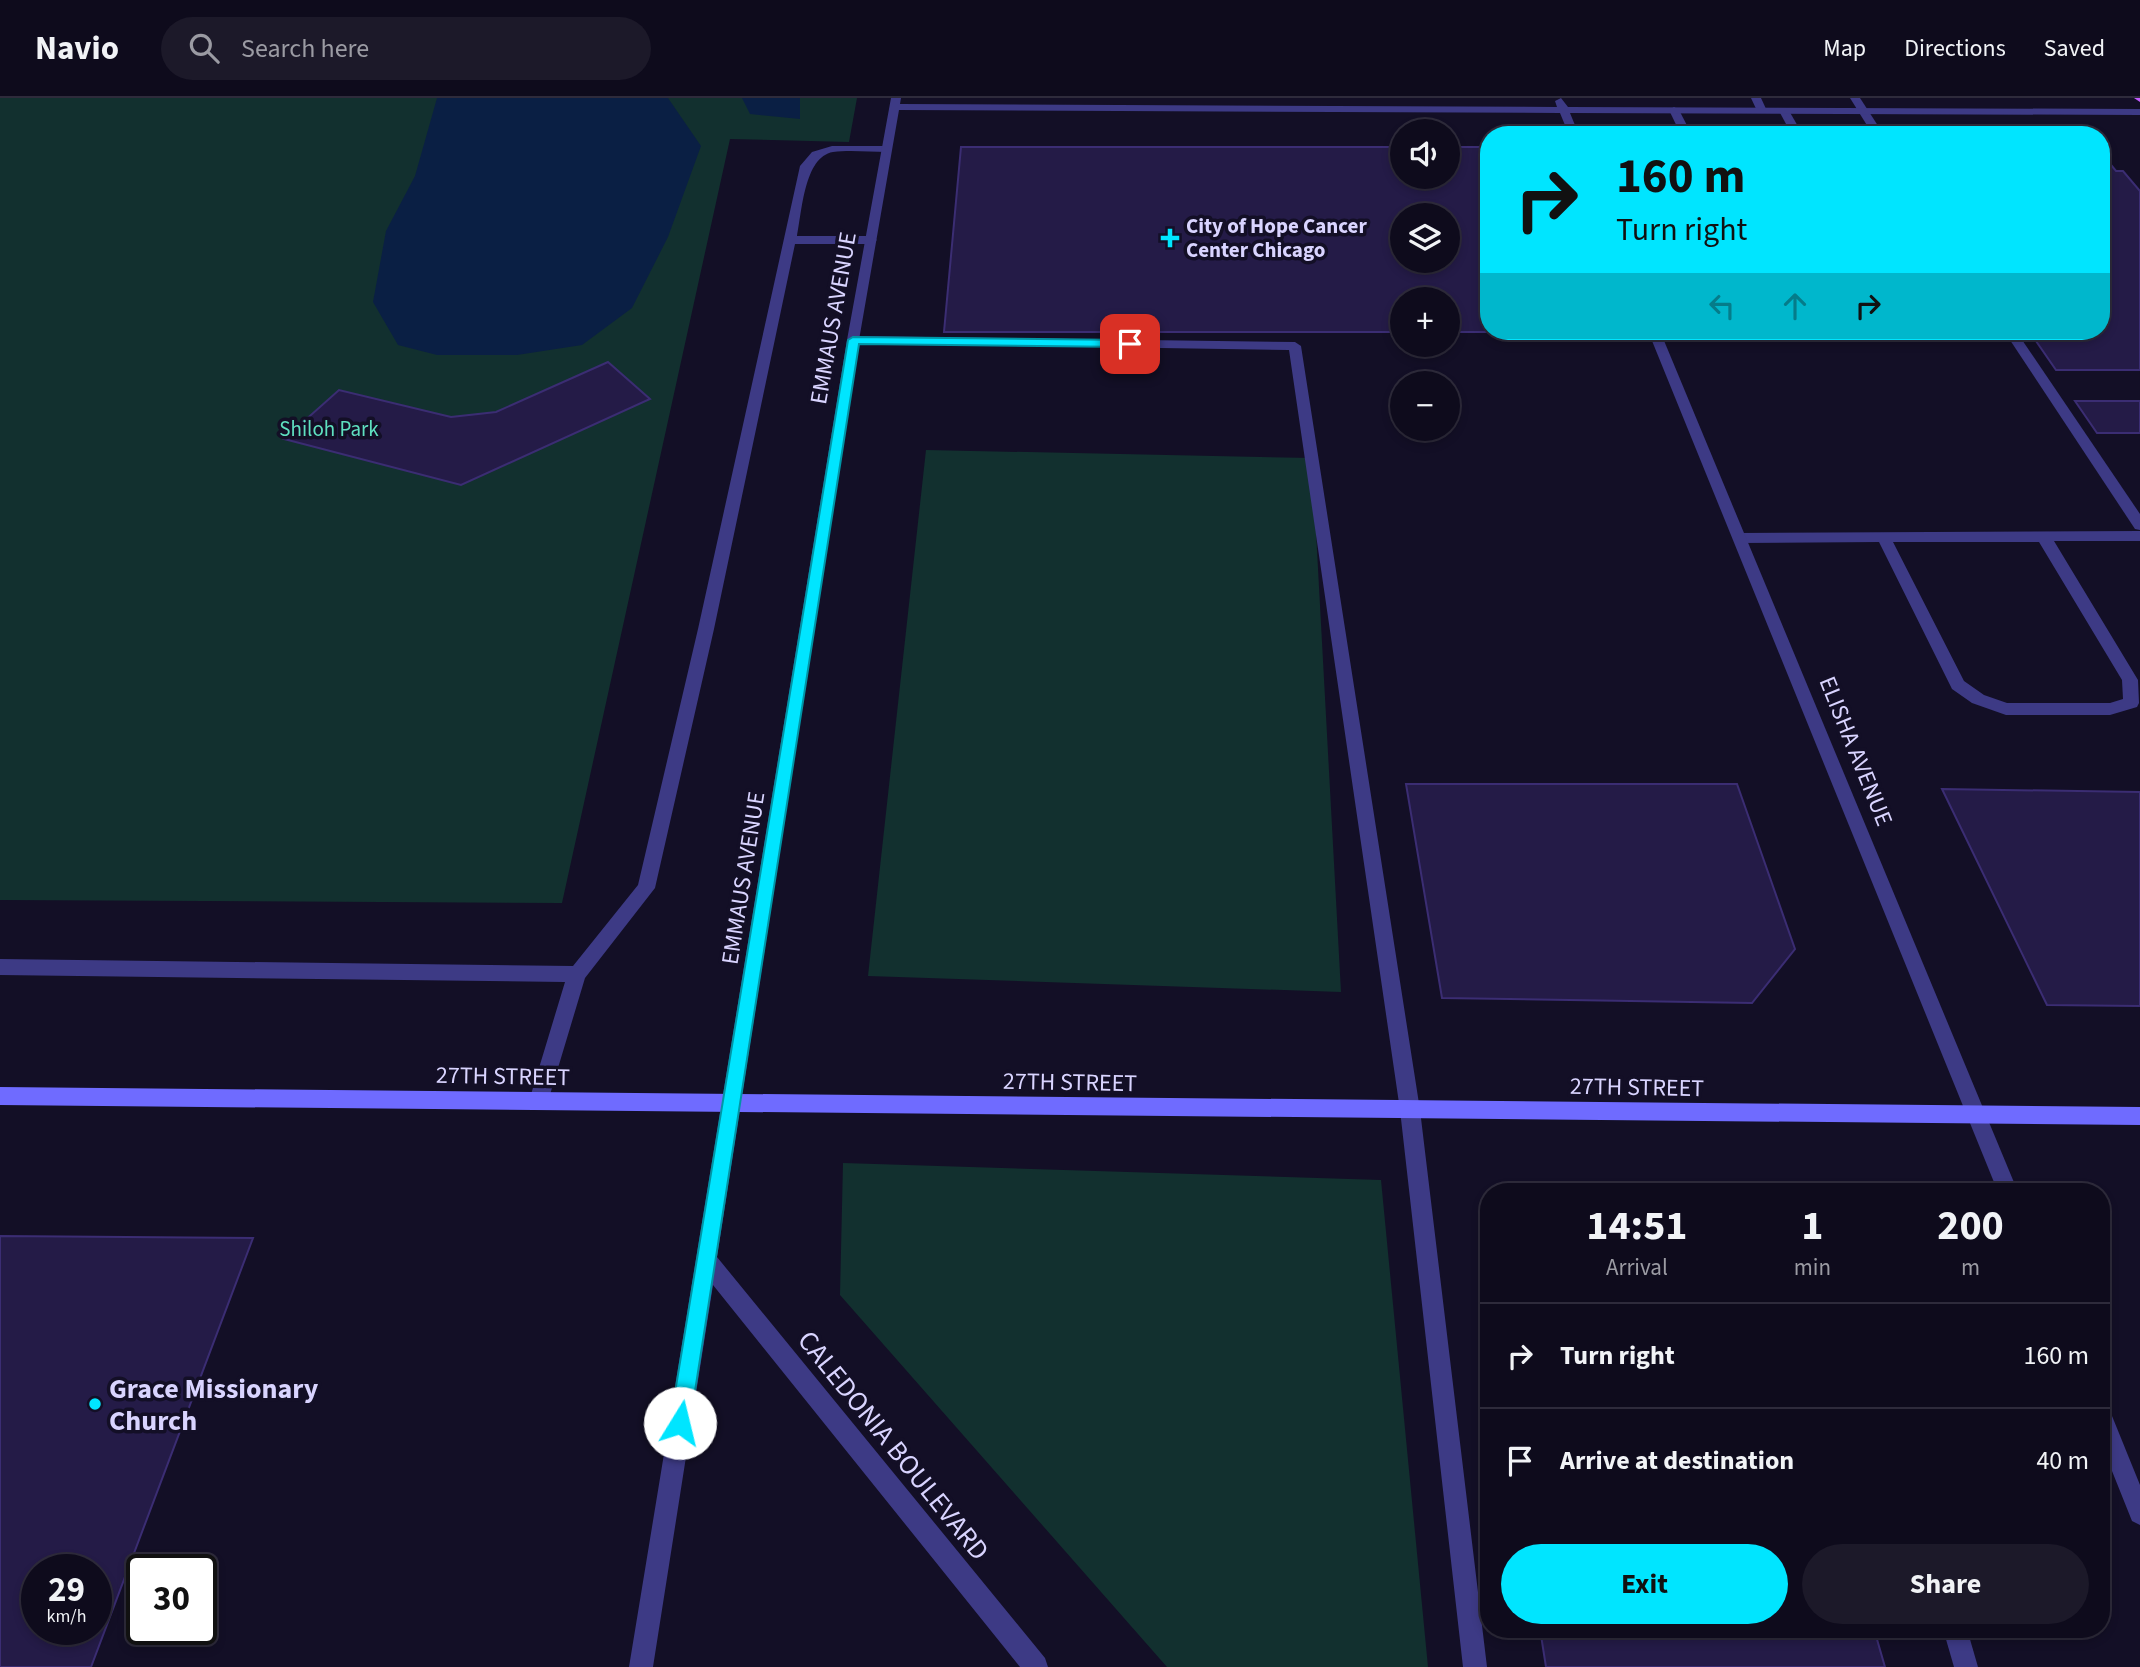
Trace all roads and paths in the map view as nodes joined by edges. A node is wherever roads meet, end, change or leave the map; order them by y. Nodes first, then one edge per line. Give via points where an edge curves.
1 (1558, 98) edge
2 (1756, 98) edge
3 (1855, 98) edge
4 (895, 103) edge
5 (1563, 110) junction
6 (1674, 110) junction
7 (1762, 111) junction
8 (1784, 111) junction
9 (1864, 111) junction
10 (2140, 112) edge
11 (1569, 126) edge
12 (1682, 126) edge
13 (1793, 126) edge
14 (1873, 126) edge
15 (887, 149) junction
16 (790, 240) junction
17 (871, 240) junction
18 (853, 340) junction
19 (1658, 340) edge
20 (2016, 340) edge
21 (2140, 525) edge
22 (2043, 536) junction
23 (2140, 536) edge
24 (1883, 537) junction
25 (1740, 538) junction
26 (0, 967) edge
27 (577, 974) junction
28 (0, 1096) edge
29 (539, 1101) junction
30 (732, 1103) junction
31 (1410, 1110) junction
32 (1977, 1115) junction
33 (2140, 1116) edge
34 (2004, 1183) edge
35 (706, 1260) junction
36 (2110, 1439) edge
37 (2140, 1513) edge
38 (1958, 1638) edge
39 (641, 1667) edge
40 (1036, 1667) edge
41 (1475, 1667) edge
42 (1966, 1667) edge

1 - 5 street
2 - 7 street
3 - 9 street
4 - 5 street
4 - 15 street, EMMAUS AVENUE
5 - 6 street
5 - 11 street
6 - 7 street
6 - 12 street
7 - 8 street
8 - 9 street
8 - 13 street
9 - 10 street
9 - 14 street
15 - 16 street via 832,149 816,154 806,166
15 - 17 street, EMMAUS AVENUE
16 - 17 street
16 - 27 street via 646,888
17 - 18 street, EMMAUS AVENUE
18 - 30 street, EMMAUS AVENUE
18 - 31 street via 1296,346
19 - 25 street, ELISHA AVENUE
20 - 21 street
22 - 23 street
22 - 24 street
22 - 24 street via 2130,680 2131,703 2110,709 2006,709 1978,699 1958,685
24 - 25 street
25 - 32 street, ELISHA AVENUE
26 - 27 street
27 - 29 street
28 - 29 street, 27TH STREET
29 - 30 street, 27TH STREET
30 - 31 street, 27TH STREET
30 - 35 street, EMMAUS AVENUE
31 - 32 street, 27TH STREET
31 - 41 street
32 - 33 street, 27TH STREET
32 - 34 street, ELISHA AVENUE
35 - 39 street, EMMAUS AVENUE
35 - 40 street, CALEDONIA BOULEVARD
36 - 37 street
38 - 42 street

